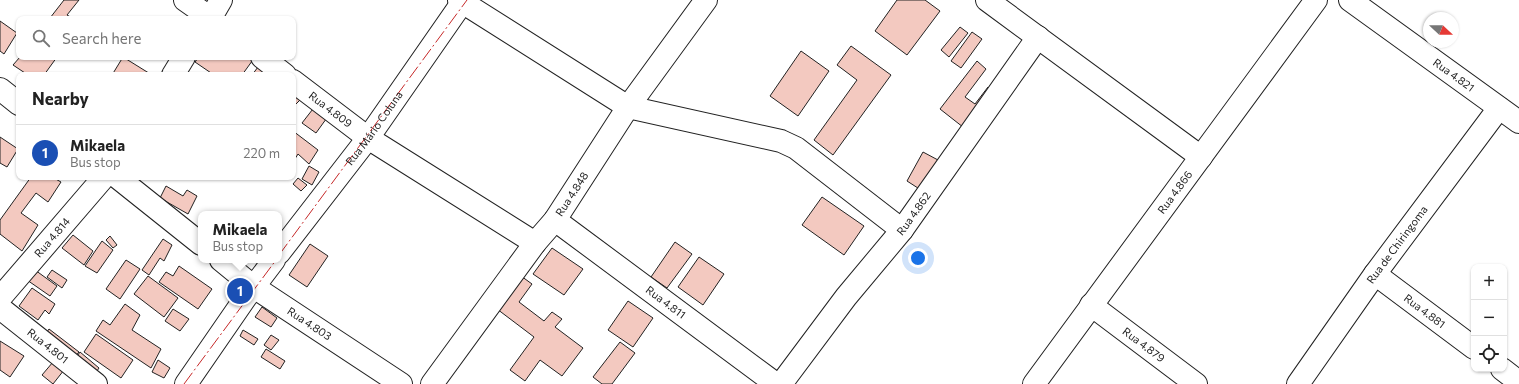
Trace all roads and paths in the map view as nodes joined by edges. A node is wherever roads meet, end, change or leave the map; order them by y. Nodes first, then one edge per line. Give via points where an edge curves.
1 (185, 0) edge
2 (706, 0) edge
3 (988, 0) edge
4 (1316, 0) edge
5 (1350, 0) edge
6 (462, 1) edge
7 (213, 14) edge
8 (1038, 37) junction
9 (182, 60) edge
10 (266, 60) edge
11 (174, 72) edge
12 (281, 72) edge
13 (296, 83) edge
14 (0, 89) edge
15 (16, 102) edge
16 (628, 107) junction
17 (1499, 108) junction
18 (1519, 122) edge
19 (368, 138) junction
20 (1200, 157) junction
21 (101, 180) edge
22 (121, 180) edge
23 (555, 220) junction
24 (902, 230) junction
25 (198, 242) edge
26 (535, 243) junction
27 (282, 249) edge
28 (224, 263) edge
29 (272, 263) edge
30 (1375, 274) junction
31 (254, 287) junction
32 (0, 298) edge
33 (1091, 305) junction
34 (0, 308) edge
35 (1471, 346) edge
36 (1506, 372) edge
37 (1519, 382) edge
38 (96, 384) edge
39 (186, 384) edge
40 (401, 384) edge
41 (432, 384) edge
42 (776, 384) edge
43 (781, 384) edge
44 (1034, 384) edge
45 (1196, 384) edge
46 (1298, 384) edge

1 - 7 street
2 - 16 street, Rua 4.848
3 - 8 street
4 - 20 street, Rua 4.866
5 - 17 street, Rua 4.821
6 - 16 street
6 - 19 street, Rua Mário Coluna
8 - 20 street
8 - 24 street, Rua 4.862
9 - 11 street
10 - 12 street
13 - 19 street, Rua 4.809
14 - 15 street
16 - 23 street, Rua 4.848
16 - 24 street via 781,141 796,148
17 - 18 street, Rua 4.821
17 - 30 street, Rua de Chiringoma
19 - 26 street, Rua 4.809
19 - 27 street, Rua Mário Coluna
20 - 33 street, Rua 4.866
21 - 32 street, Rua 4.814
22 - 25 street
23 - 26 street, Rua 4.848
23 - 42 street, Rua 4.811
24 - 43 street, Rua 4.862 via 846,297
26 - 41 street, Rua 4.848
28 - 31 street, Rua 4.803
29 - 31 street
30 - 35 street, Rua 4.881
30 - 46 street, Rua de Chiringoma
31 - 39 street
31 - 40 street, Rua 4.803
33 - 44 street, Rua 4.866
33 - 45 street, Rua 4.879
34 - 38 street, Rua 4.801
36 - 37 street

